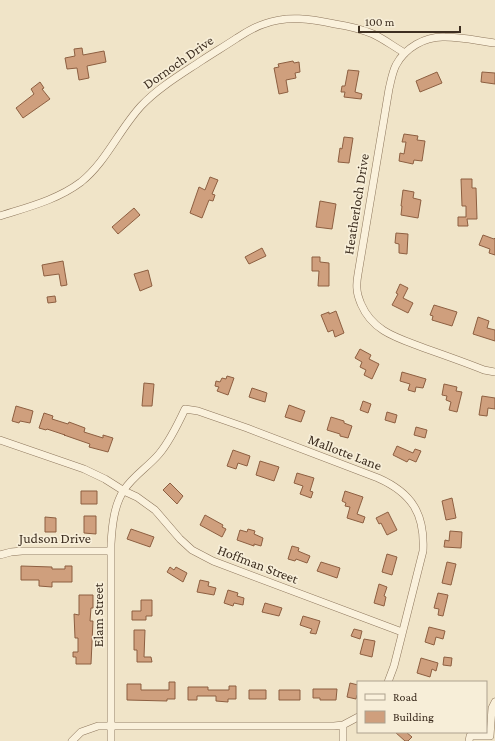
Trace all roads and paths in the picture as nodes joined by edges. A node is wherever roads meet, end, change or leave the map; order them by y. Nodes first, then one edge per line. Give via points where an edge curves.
1 (495, 43) edge
2 (405, 53) junction
3 (0, 216) edge
4 (495, 372) edge
5 (0, 440) edge
6 (124, 491) junction
7 (111, 551) junction
8 (0, 555) edge
9 (402, 632) junction
10 (388, 681) edge
11 (495, 702) edge
12 (357, 718) edge
13 (110, 725) junction
14 (343, 725) junction
15 (490, 739) edge
16 (72, 741) edge
17 (111, 741) edge
18 (343, 741) edge
19 (470, 741) edge

1 - 2 street, Heatherloch Drive via 434,38 416,44
2 - 3 street, Dornoch Drive via 375,35 331,23 292,18 262,24 207,56 156,92 134,115 103,158 82,181 55,197
2 - 4 street, Heatherloch Drive via 396,64 389,89 357,290 364,310 377,327 405,341
5 - 6 street, Hoffman Street via 84,469
6 - 7 street, Elam Street via 116,510
6 - 9 street, Hoffman Street via 138,497 155,510 180,539 201,556
6 - 9 street, Mallotte Lane via 160,453 185,408 247,428 389,483 413,504 420,519 424,539
7 - 8 street, Judson Drive via 22,551
7 - 13 street, Elam Street
9 - 10 street, Mallotte Lane
11 - 15 street via 492,708
12 - 14 street
13 - 14 street
13 - 16 street via 81,732
13 - 17 street, Elam Street
14 - 18 street
15 - 19 street via 470,736

